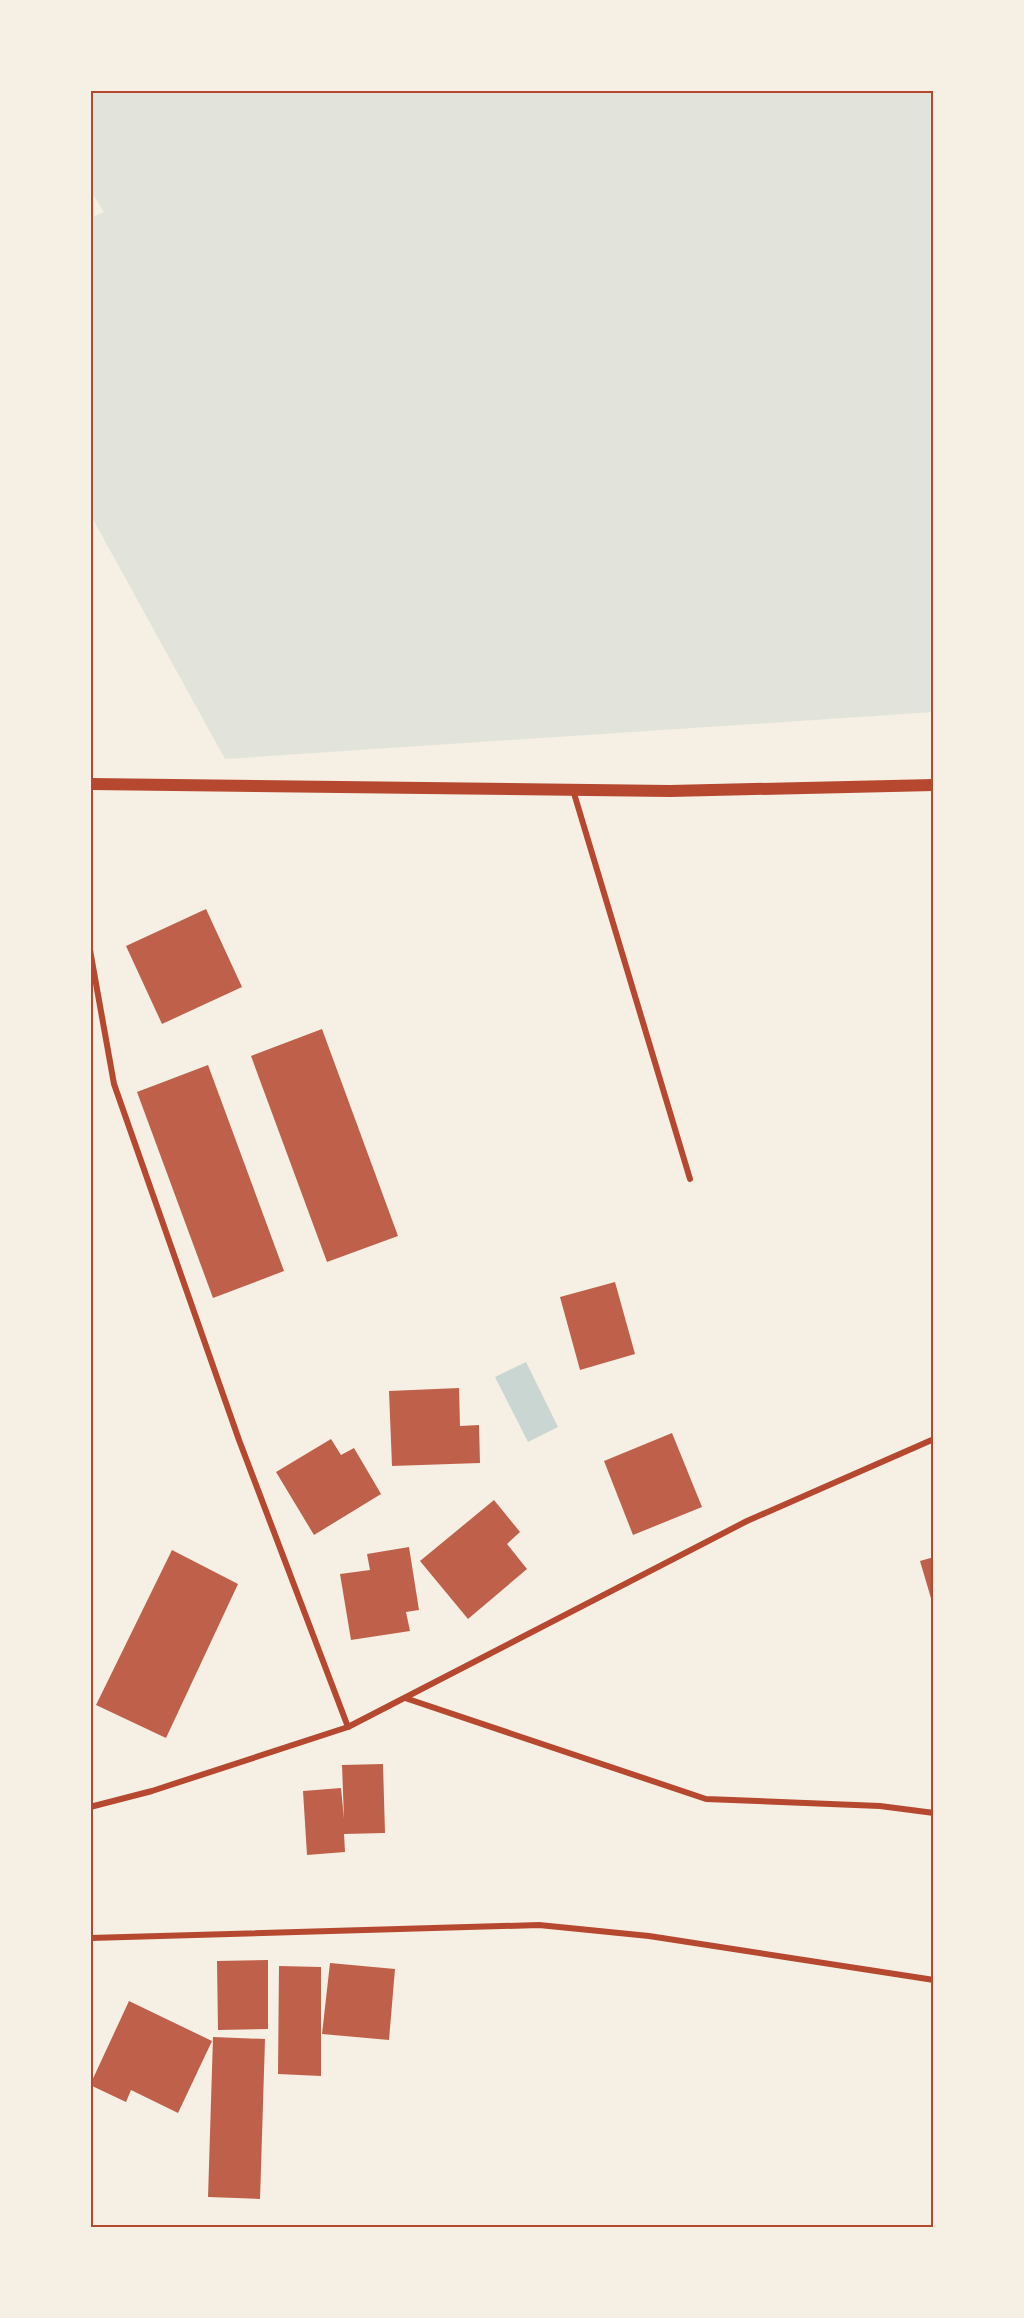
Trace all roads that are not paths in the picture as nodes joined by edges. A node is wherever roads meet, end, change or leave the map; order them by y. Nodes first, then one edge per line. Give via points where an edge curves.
1 (90, 784) edge
2 (934, 784) edge
3 (573, 790) junction
4 (90, 950) edge
5 (690, 1179) dead end
6 (934, 1440) edge
7 (405, 1698) junction
8 (348, 1727) junction
9 (90, 1807) edge
10 (934, 1814) edge
11 (90, 1938) edge
12 (934, 1980) edge

1 - 3 main road
2 - 3 main road
3 - 5 street
4 - 8 street via 114,1083 239,1440
6 - 7 street via 747,1521
7 - 8 street
7 - 10 street via 706,1799 880,1806
8 - 9 street via 152,1791
11 - 12 street via 539,1925 649,1936

